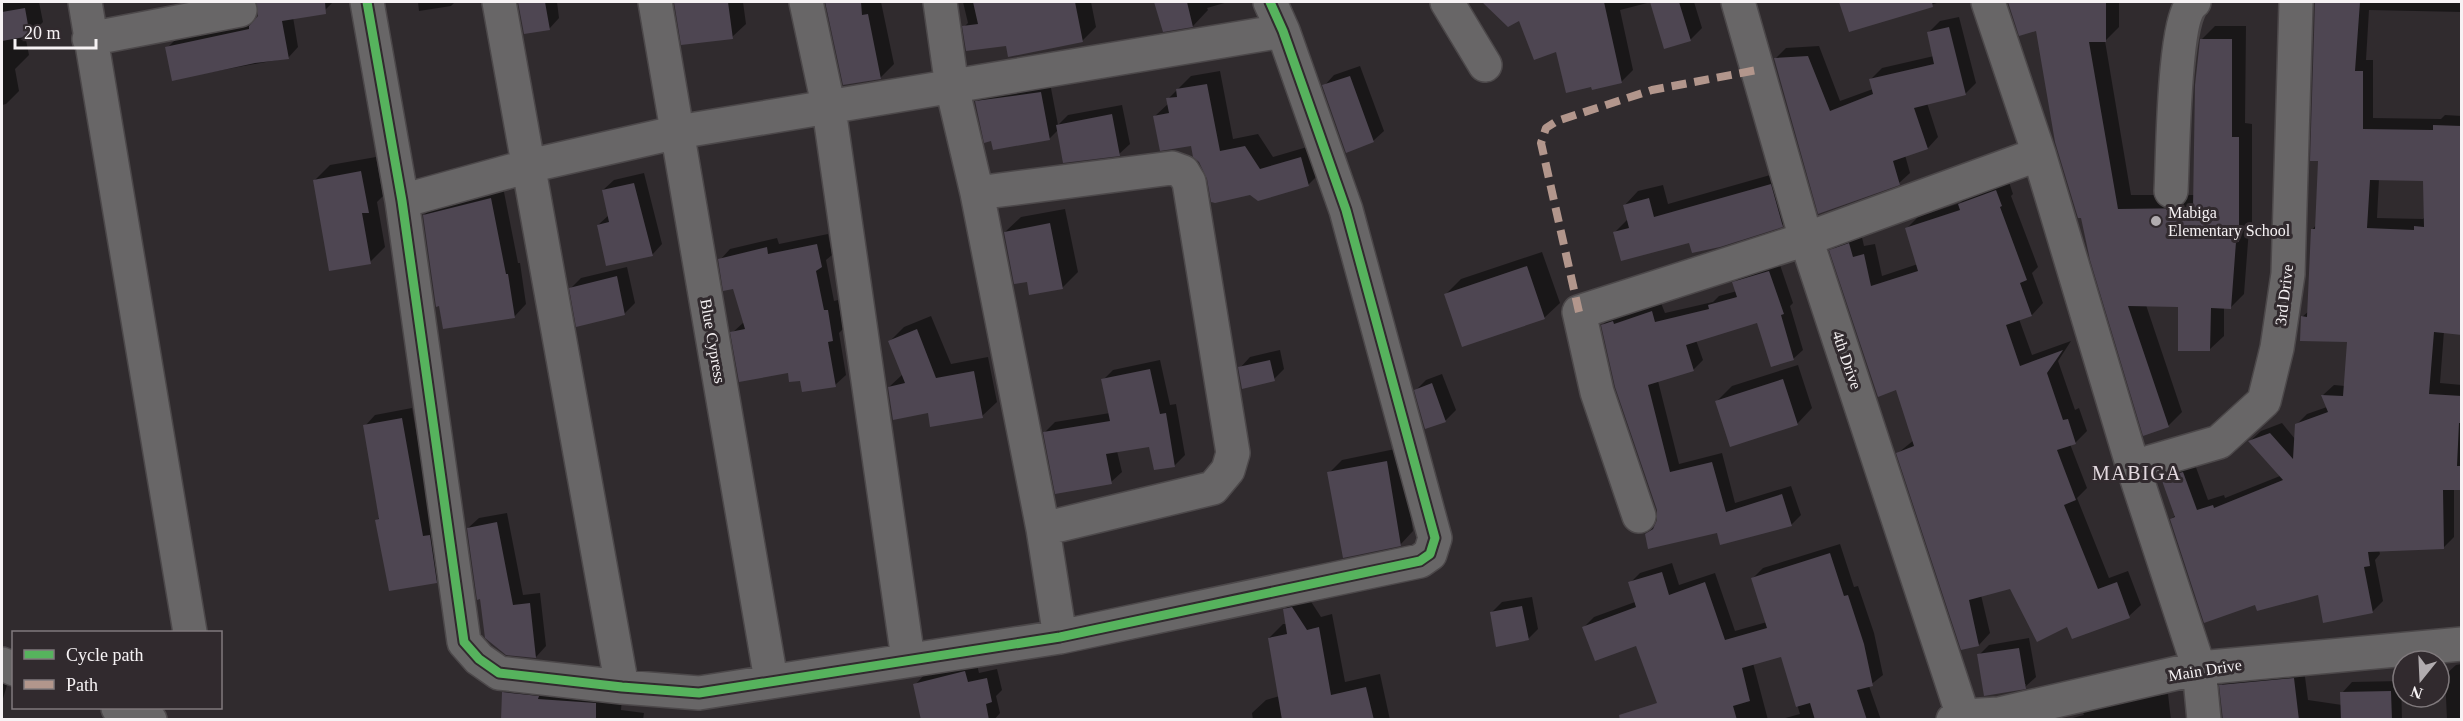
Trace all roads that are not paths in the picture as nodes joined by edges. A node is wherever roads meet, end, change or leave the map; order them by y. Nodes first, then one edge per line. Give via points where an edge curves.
1 (85, 2) edge
2 (367, 2) edge
3 (499, 2) edge
4 (656, 2) edge
5 (806, 2) edge
6 (940, 2) edge
7 (1270, 2) edge
8 (1447, 2) edge
9 (1738, 2) edge
10 (1988, 2) edge
11 (2194, 2) edge
12 (2296, 2) edge
13 (240, 10) dead end
14 (1283, 31) junction
15 (89, 39) junction
16 (1485, 65) dead end
17 (952, 87) junction
18 (829, 109) junction
19 (678, 132) junction
20 (2039, 154) junction
21 (529, 166) junction
22 (2171, 191) dead end
23 (977, 193) junction
24 (402, 201) junction
25 (1806, 239) junction
26 (2133, 467) junction
27 (1638, 516) dead end
28 (1043, 529) junction
29 (189, 631) edge
30 (1060, 637) junction
31 (2462, 644) edge
32 (908, 659) junction
33 (2199, 668) junction
34 (771, 680) junction
35 (622, 687) junction
36 (121, 709) edge
37 (1999, 717) edge
38 (1958, 718) edge
39 (150, 720) edge
40 (2205, 720) edge

1 - 15 street
2 - 24 street
3 - 21 street
4 - 19 street, Blue Cypress
5 - 18 street
6 - 17 street
7 - 14 street
8 - 16 street
9 - 25 street, 4th Drive
10 - 20 street
11 - 22 street via 2189,6 2180,37
12 - 26 street, 3rd Drive via 2288,274 2264,401 2218,442
13 - 15 street
14 - 17 street
14 - 30 street via 1346,210 1435,538 1430,554 1420,561
15 - 29 street
17 - 18 street
17 - 23 street
18 - 19 street
18 - 32 street
19 - 21 street
19 - 34 street, Blue Cypress
20 - 25 street
20 - 26 street
21 - 24 street
21 - 35 street
23 - 28 street
23 - 28 street via 1172,168 1183,172 1189,182 1233,453 1228,470 1213,488
24 - 35 street via 464,642 499,673
25 - 27 street via 1580,312 1598,392
25 - 38 street, 4th Drive
26 - 33 street
28 - 30 street
30 - 32 street
31 - 33 street, Main Drive
32 - 34 street
33 - 37 street, Main Drive
33 - 40 street
34 - 35 street via 699,693
36 - 39 street
37 - 38 street, Main Drive

